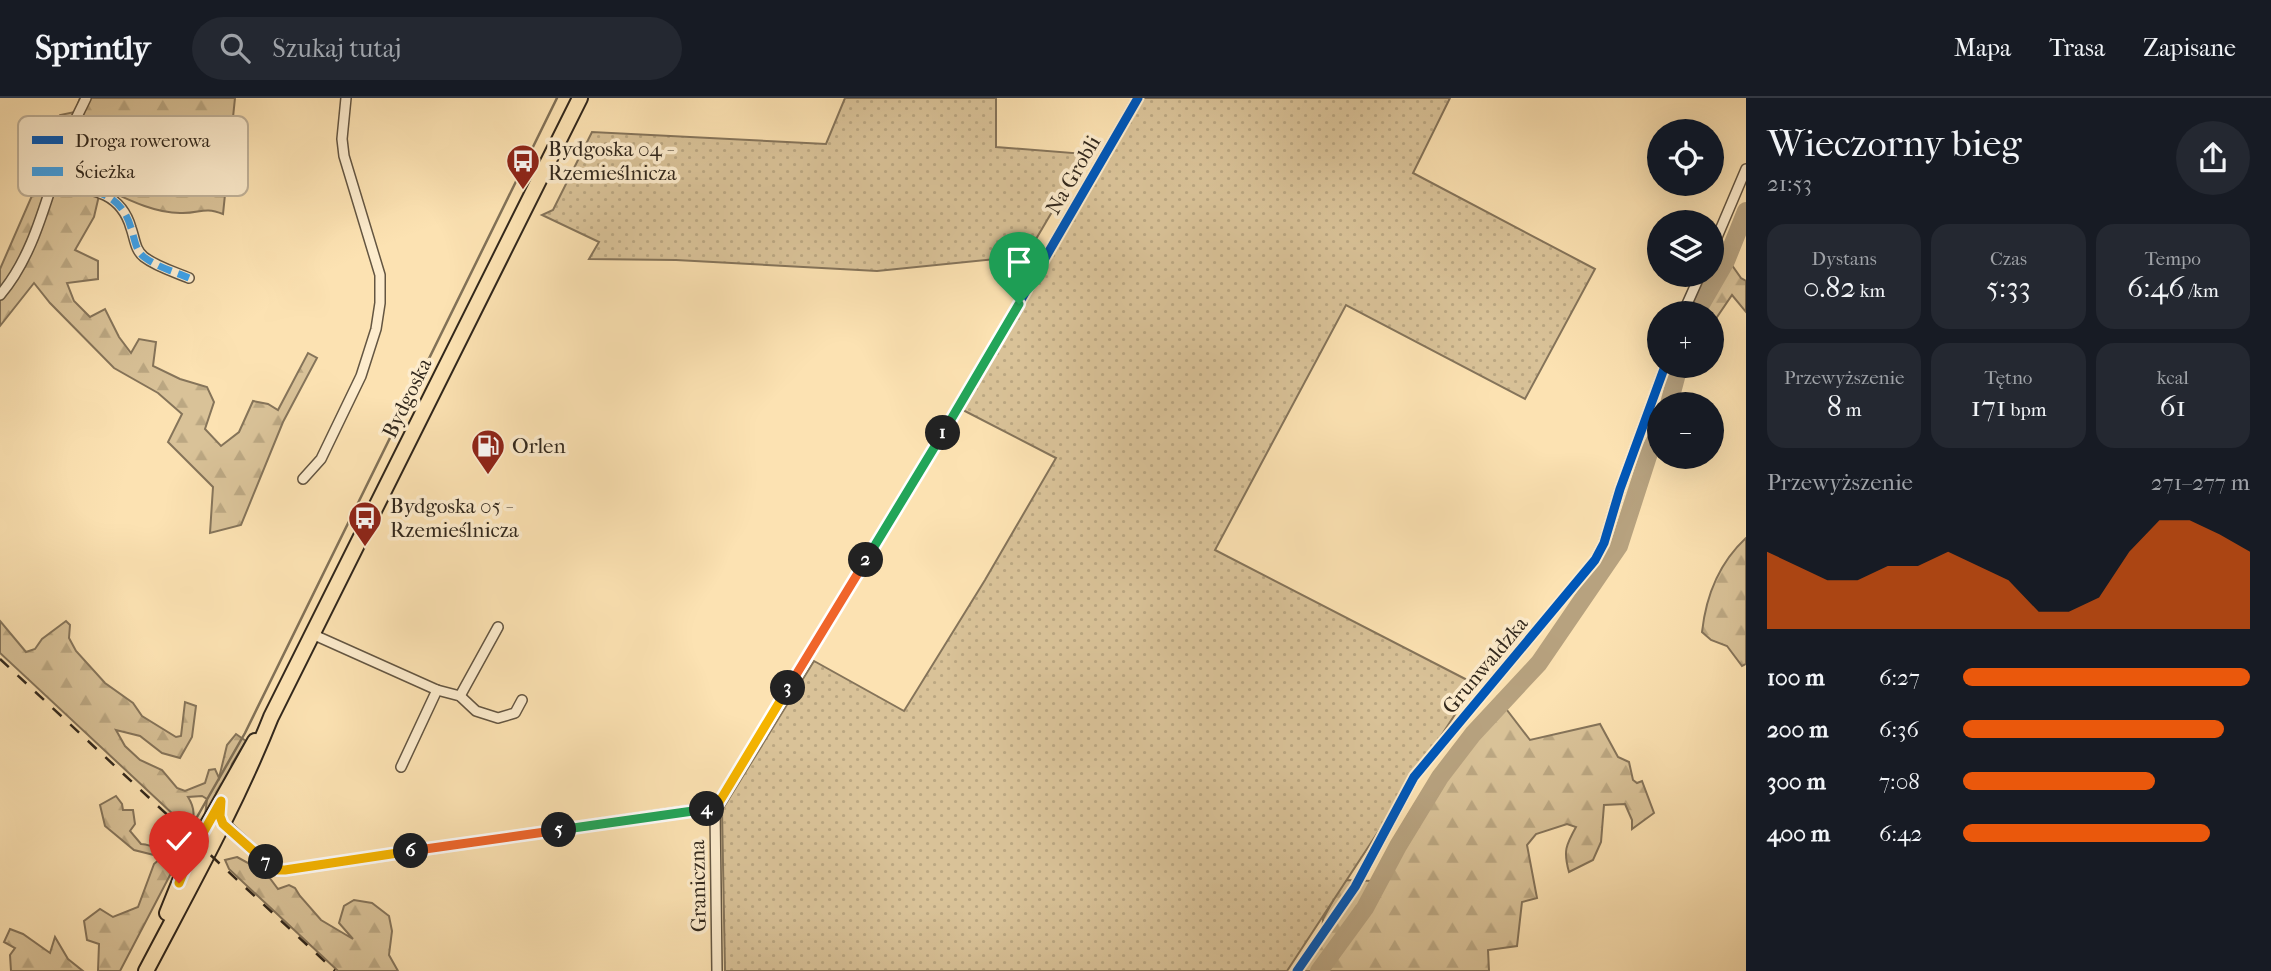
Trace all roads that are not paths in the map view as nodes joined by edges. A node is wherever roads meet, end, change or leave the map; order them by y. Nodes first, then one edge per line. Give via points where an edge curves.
1 (86, 98) edge
2 (345, 98) edge
3 (580, 98) edge
4 (1138, 98) edge
5 (78, 116) edge
6 (1746, 169) edge
7 (47, 196) edge
8 (105, 196) edge
9 (1724, 221) edge
10 (189, 278) dead end
11 (0, 295) edge
12 (1661, 378) edge
13 (303, 479) dead end
14 (498, 627) dead end
15 (312, 634) junction
16 (436, 690) junction
17 (460, 696) junction
18 (522, 700) dead end
19 (271, 716) junction
20 (401, 767) dead end
21 (221, 801) junction
22 (715, 809) junction
23 (223, 824) junction
24 (145, 971) edge
25 (717, 971) edge
26 (1297, 971) edge

1 - 5 street
2 - 13 street via 344,156 380,275 380,303 361,376 321,459
3 - 15 main road, Bydgoska
4 - 22 street, Na Grobli via 954,415
6 - 9 street
7 - 11 street via 28,249
8 - 10 street via 126,210 136,248 144,257
12 - 26 street, Grunwaldzka via 1595,560 1414,777 1355,887
14 - 17 street
15 - 16 street
15 - 19 main road, Bydgoska
16 - 17 street
16 - 20 street
17 - 18 street via 477,711 498,718 515,713
19 - 21 main road, Bydgoska
19 - 23 main road, Bydgoska
21 - 23 street
21 - 24 main road, Bydgoska via 190,856
22 - 23 street, Graniczna via 285,870 269,865
22 - 25 street, Graniczna
23 - 24 main road, Bydgoska

